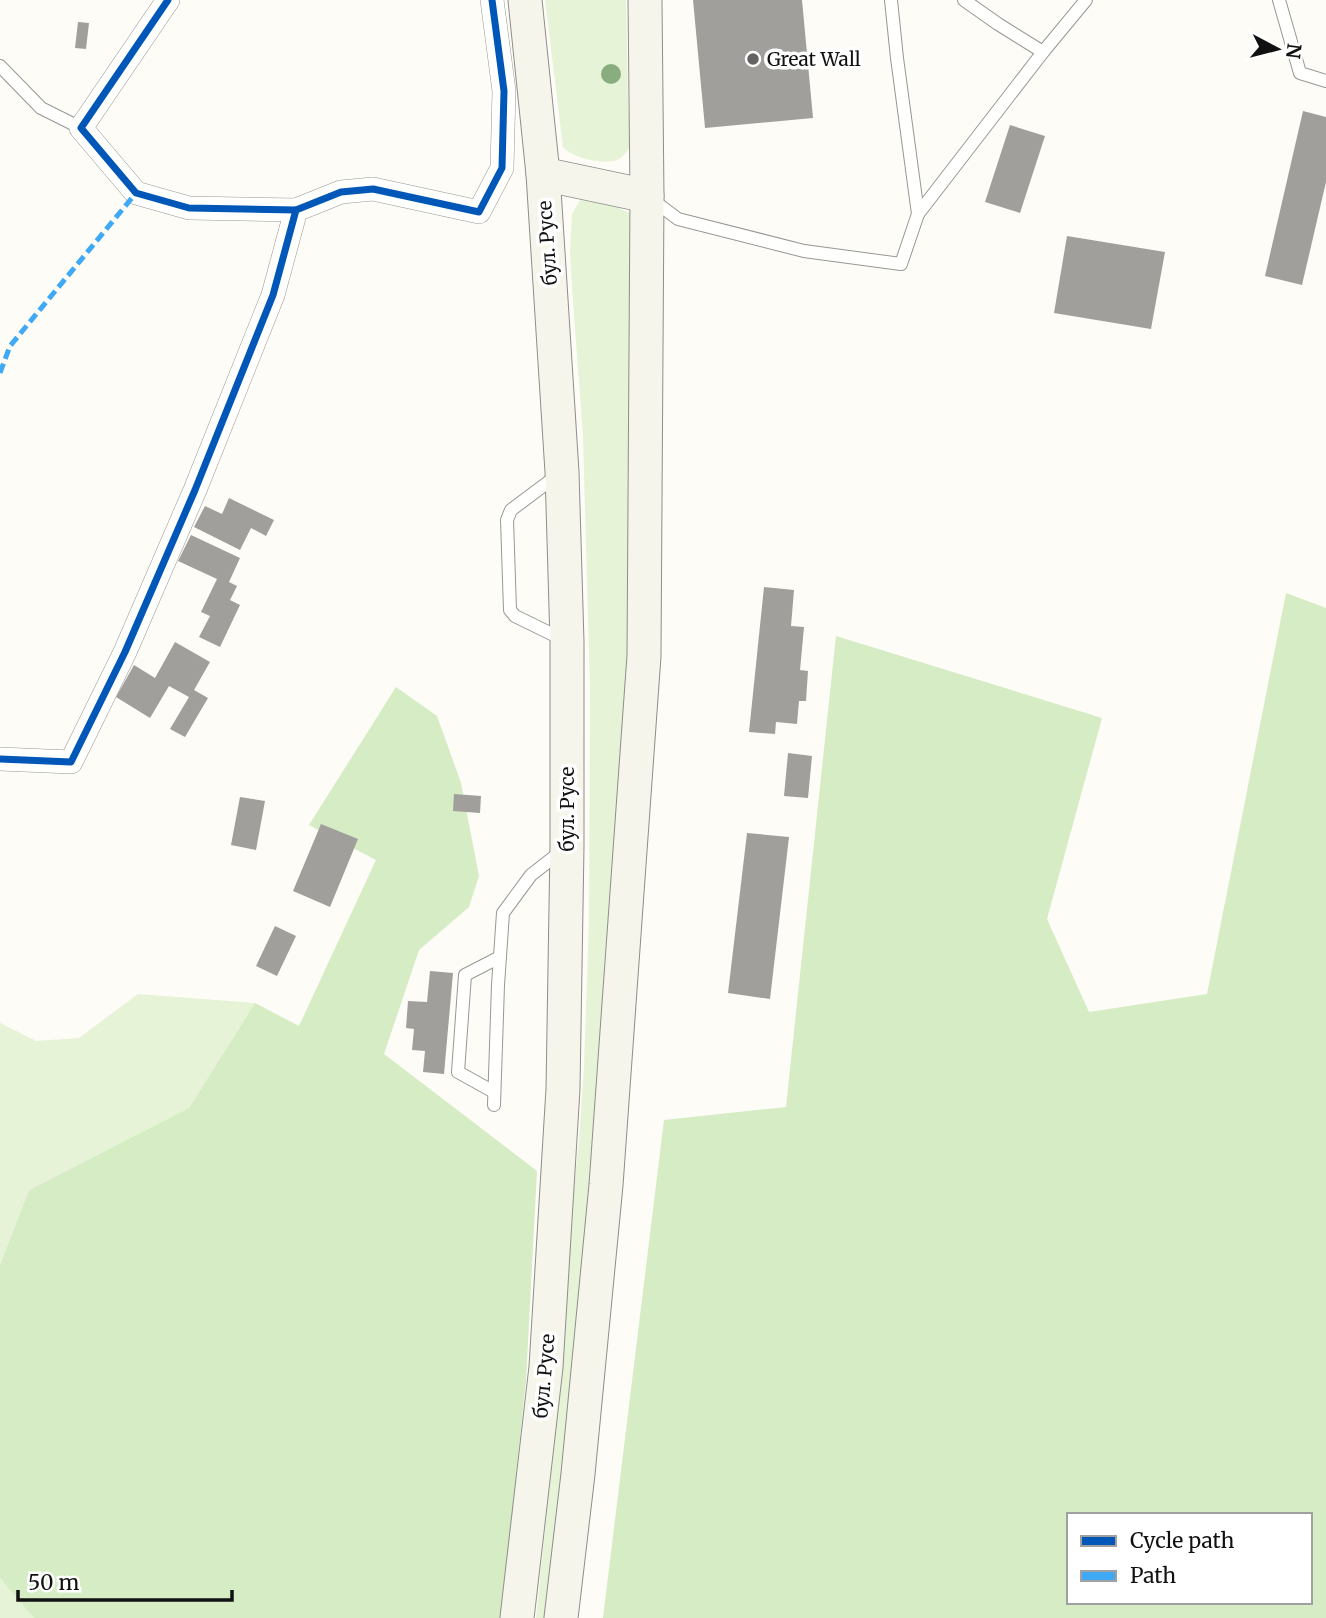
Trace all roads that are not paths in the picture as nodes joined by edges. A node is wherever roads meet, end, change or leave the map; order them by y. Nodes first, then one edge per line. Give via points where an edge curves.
1 (168, 0) edge
2 (492, 0) edge
3 (524, 0) edge
4 (645, 0) edge
5 (891, 0) edge
6 (964, 0) edge
7 (1086, 0) edge
8 (1279, 0) edge
9 (1043, 52) junction
10 (0, 66) edge
11 (1326, 81) edge
12 (81, 128) junction
13 (542, 174) junction
14 (647, 196) junction
15 (296, 210) junction
16 (918, 214) junction
17 (562, 472) junction
18 (567, 642) junction
19 (0, 759) edge
20 (568, 846) junction
21 (500, 957) junction
22 (517, 1618) edge
23 (561, 1618) edge

1 - 12 street
2 - 15 street via 504,92 502,168 479,212 373,189 341,192
3 - 13 main road, бул. Русе
4 - 14 main road
5 - 16 lane
6 - 9 lane
7 - 9 lane
8 - 11 lane via 1300,73
9 - 16 lane
10 - 12 lane via 41,108
12 - 15 street via 136,193 188,208
13 - 14 main road
13 - 17 main road, бул. Русе
14 - 16 lane via 678,219 804,251 901,264
14 - 23 main road via 644,656 606,1185
15 - 19 street via 273,295 195,490 125,652 71,762
17 - 18 main road, бул. Русе
17 - 18 lane via 511,510 507,520 510,610 515,617
18 - 20 main road, бул. Русе
20 - 21 lane via 531,876 503,913
20 - 22 main road, бул. Русе via 563,1089 546,1367
21 - 21 lane via 465,975 458,1072 494,1098

